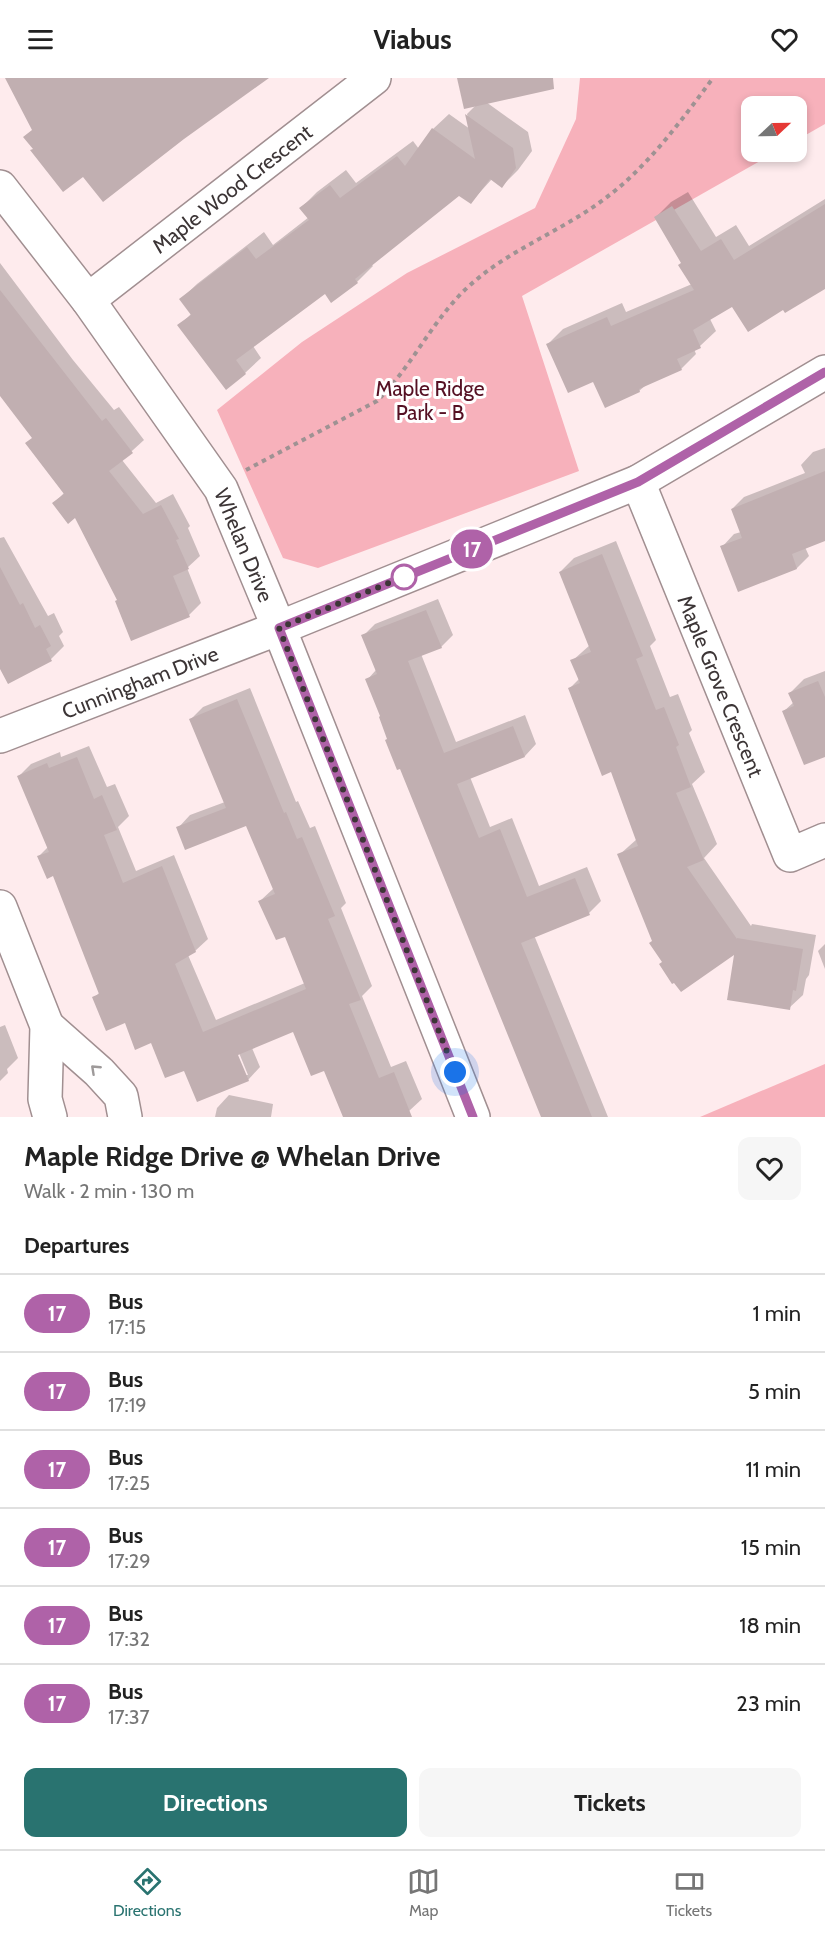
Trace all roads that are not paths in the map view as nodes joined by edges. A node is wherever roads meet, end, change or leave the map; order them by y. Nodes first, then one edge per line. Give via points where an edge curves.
1 (374, 78) edge
2 (0, 187) edge
3 (88, 300) junction
4 (825, 372) edge
5 (638, 482) junction
6 (279, 628) junction
7 (0, 736) edge
8 (825, 840) edge
9 (0, 907) edge
10 (47, 1026) junction
11 (50, 1117) edge
12 (125, 1117) edge
13 (473, 1117) edge

1 - 3 street, Maple Wood Crescent
2 - 3 street, Whelan Drive
3 - 6 street, Whelan Drive via 221,489
4 - 5 street, Cunningham Drive
5 - 6 street, Cunningham Drive
5 - 8 street, Maple Grove Crescent via 790,855
6 - 7 street, Cunningham Drive
6 - 13 street, Whelan Drive
9 - 10 street
10 - 11 street via 45,1099
12 -> 10 street via 121,1096

